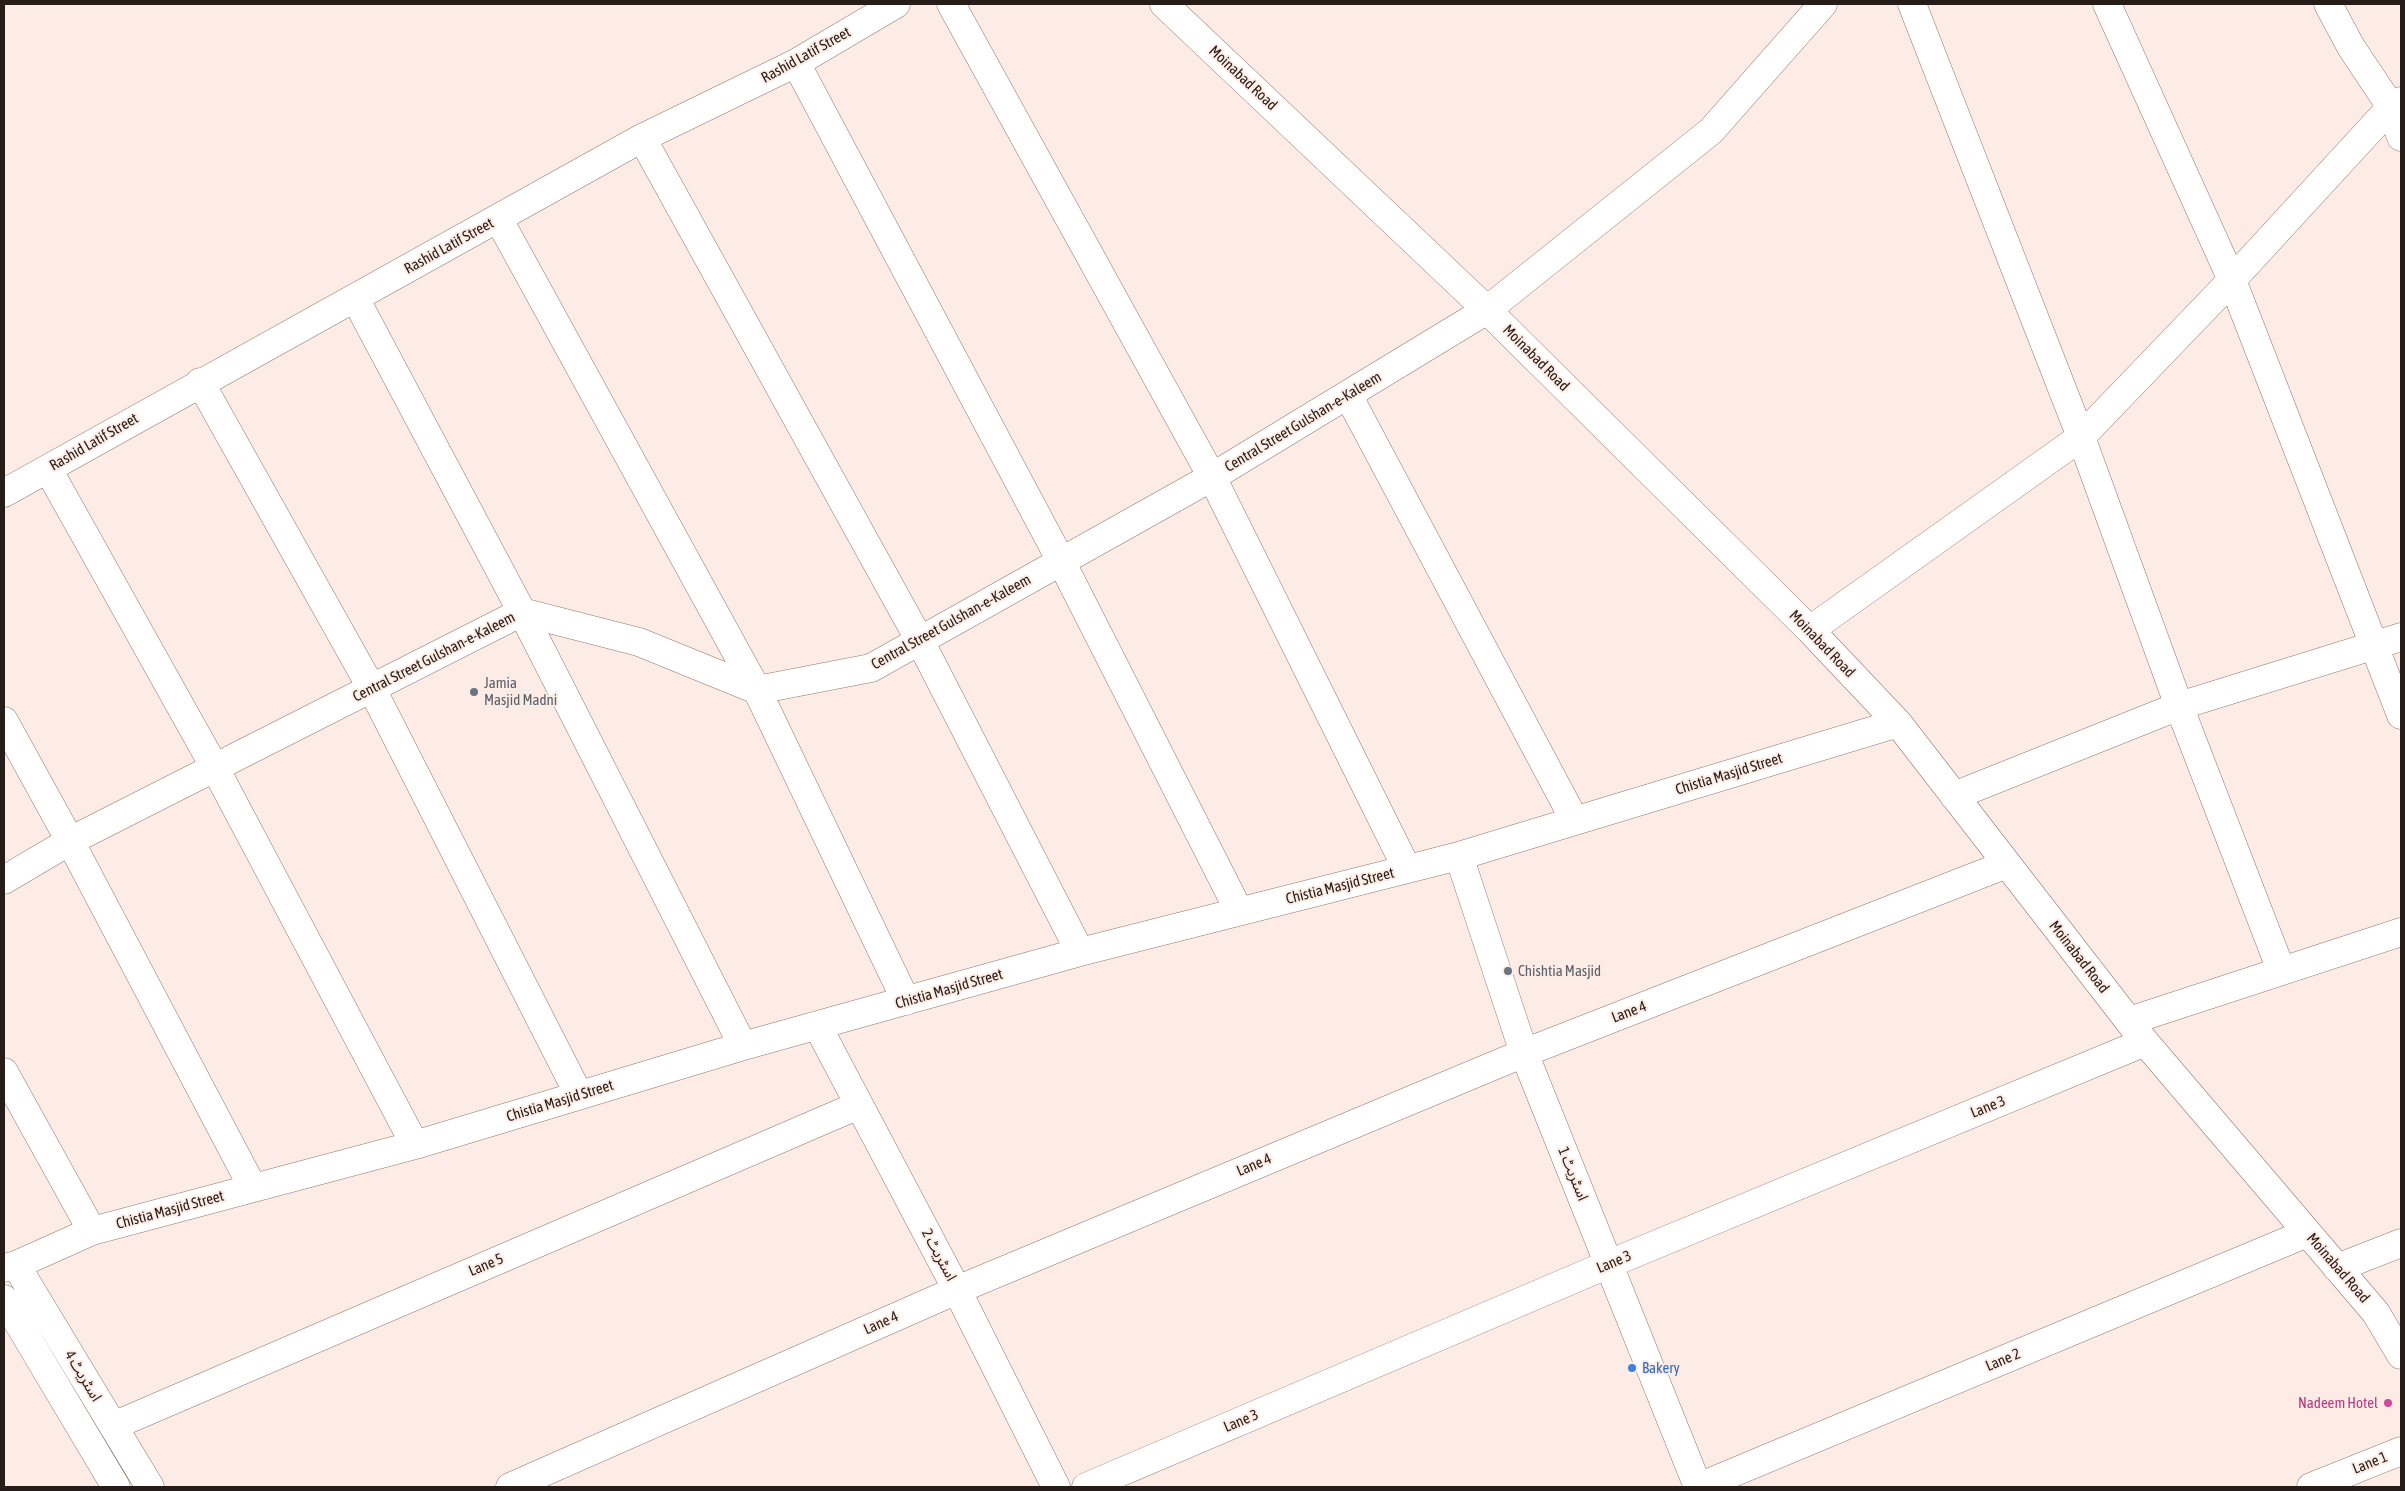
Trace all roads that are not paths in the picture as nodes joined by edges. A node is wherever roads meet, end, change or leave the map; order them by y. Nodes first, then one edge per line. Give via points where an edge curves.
1 (896, 4) edge
2 (950, 4) edge
3 (1164, 4) edge
4 (1823, 4) edge
5 (1912, 4) edge
6 (2107, 4) edge
7 (2328, 4) edge
8 (796, 63) junction
9 (2396, 104) edge
10 (642, 138) junction
11 (2401, 138) edge
12 (498, 218) junction
13 (2232, 280) junction
14 (355, 298) junction
15 (1487, 310) junction
16 (200, 382) junction
17 (1348, 395) junction
18 (2081, 437) junction
19 (48, 468) junction
20 (1212, 477) junction
21 (4, 494) edge
22 (1061, 561) junction
23 (522, 612) junction
24 (1810, 630) junction
25 (2401, 637) edge
26 (920, 641) junction
27 (2375, 645) junction
28 (372, 689) junction
29 (757, 690) junction
30 (2179, 706) junction
31 (2401, 715) edge
32 (4, 721) edge
33 (1898, 723) junction
34 (214, 768) junction
35 (1954, 796) junction
36 (1575, 821) junction
37 (70, 841) junction
38 (1459, 856) junction
39 (2007, 864) junction
40 (1407, 869) junction
41 (4, 880) edge
42 (1239, 911) junction
43 (2401, 932) edge
44 (1080, 952) junction
45 (2281, 970) junction
46 (906, 1001) junction
47 (2129, 1021) junction
48 (817, 1026) junction
49 (2145, 1042) junction
50 (743, 1046) junction
51 (1524, 1053) junction
52 (4, 1072) edge
53 (579, 1095) junction
54 (859, 1105) junction
55 (415, 1145) junction
56 (253, 1188) junction
57 (92, 1231) junction
58 (2307, 1233) junction
59 (2401, 1243) edge
60 (1609, 1264) junction
61 (10, 1266) edge
62 (2338, 1268) junction
63 (957, 1290) junction
64 (4, 1299) edge
65 (2401, 1355) edge
66 (113, 1426) junction
67 (2401, 1451) edge
68 (116, 1487) edge
69 (150, 1487) edge
70 (510, 1487) edge
71 (1056, 1487) edge
72 (1086, 1487) edge
73 (1698, 1487) edge
74 (2311, 1487) edge

1 - 8 street, Rashid Latif Street
2 - 20 street
3 - 15 street, Moinabad Road
4 - 15 street, Central Street Gulshan-e-Kaleem via 1711,131
5 - 18 street
6 - 13 street
7 - 9 street via 2351,47
8 - 10 street, Rashid Latif Street
8 - 22 street
9 - 11 street
9 - 13 street
10 - 12 street, Rashid Latif Street
10 - 26 street
12 - 14 street, Rashid Latif Street
12 - 29 street
13 - 18 street
13 - 27 street
14 - 16 street, Rashid Latif Street
14 - 23 street
15 - 17 street, Central Street Gulshan-e-Kaleem
15 - 24 street, Moinabad Road
16 - 19 street, Rashid Latif Street
16 - 28 street
17 - 20 street, Central Street Gulshan-e-Kaleem
17 - 36 street
18 - 24 street
18 - 30 street
19 - 21 street, Rashid Latif Street
19 - 34 street
20 - 22 street, Central Street Gulshan-e-Kaleem
20 - 40 street
22 - 26 street, Central Street Gulshan-e-Kaleem
22 - 42 street
23 - 28 street, Central Street Gulshan-e-Kaleem
23 - 29 street, Central Street Gulshan-e-Kaleem via 638,642
23 - 50 street
24 - 33 street, Moinabad Road
25 - 27 street
26 - 29 street, Central Street Gulshan-e-Kaleem via 871,668
26 - 44 street
27 - 30 street
27 - 31 street
28 - 34 street, Central Street Gulshan-e-Kaleem
28 - 53 street
29 - 46 street
30 - 35 street
30 - 45 street
32 - 37 street
33 - 35 street, Moinabad Road
33 - 36 street, Chistia Masjid Street
34 - 37 street, Central Street Gulshan-e-Kaleem
34 - 55 street
35 - 39 street, Moinabad Road
36 - 38 street, Chistia Masjid Street
37 - 41 street, Central Street Gulshan-e-Kaleem
37 - 56 street
38 - 40 street, Chistia Masjid Street
38 - 51 street, اسٹریٹ 1
39 - 47 street, Moinabad Road
39 - 51 street, Lane 4
40 - 42 street, Chistia Masjid Street
42 - 44 street, Chistia Masjid Street
43 - 45 street
44 - 46 street, Chistia Masjid Street
45 - 47 street
46 - 48 street, Chistia Masjid Street
47 - 49 street, Moinabad Road
48 - 50 street, Chistia Masjid Street
48 - 54 street, اسٹریٹ 2
49 - 58 street, Moinabad Road
49 - 60 street, Lane 3
50 - 53 street, Chistia Masjid Street
51 - 60 street, اسٹریٹ 1
51 - 63 street, Lane 4
52 - 57 street
53 - 55 street, Chistia Masjid Street
54 - 63 street, اسٹریٹ 2
54 - 66 street, Lane 5
55 - 56 street, Chistia Masjid Street
56 - 57 street, Chistia Masjid Street
57 - 61 street, Chistia Masjid Street
58 - 62 street, Moinabad Road
58 - 73 street, Lane 2
59 - 62 street
60 - 72 street, Lane 3
60 - 73 street, اسٹریٹ 1
61 - 66 street, اسٹریٹ 4
62 - 65 street, Moinabad Road via 2376,1313
63 - 70 street, Lane 4
63 - 71 street, اسٹریٹ 2
64 - 68 street
66 - 69 street, اسٹریٹ 4
67 - 74 street, Lane 1

